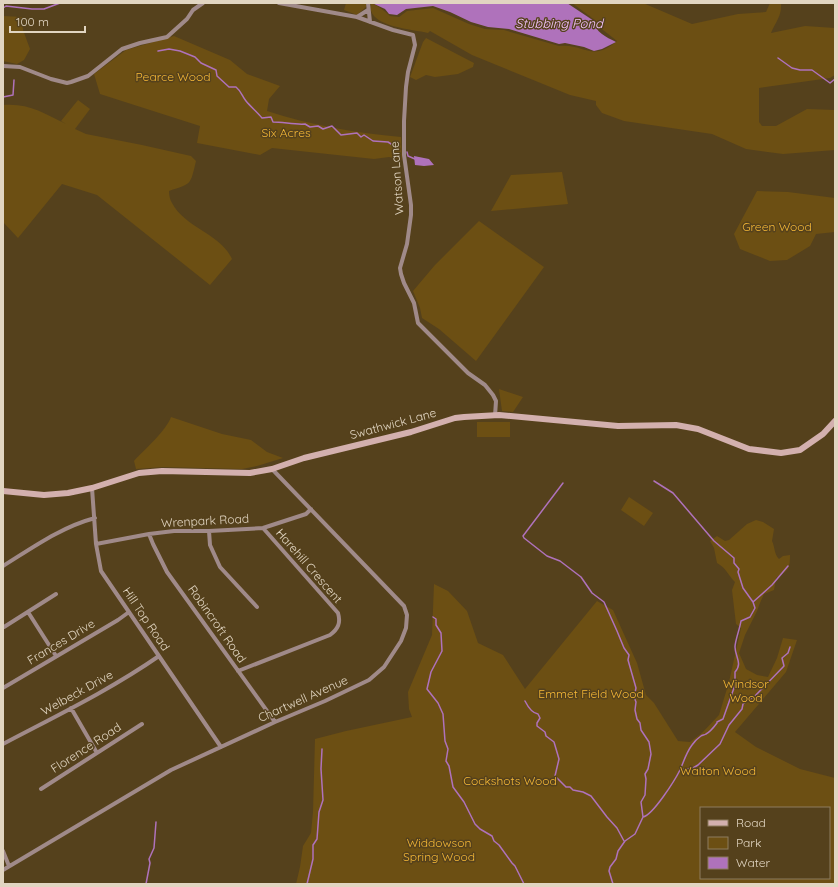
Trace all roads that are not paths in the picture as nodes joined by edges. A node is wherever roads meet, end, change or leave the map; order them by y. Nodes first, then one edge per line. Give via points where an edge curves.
1 (203, 3) edge
2 (279, 3) edge
3 (368, 3) edge
4 (368, 10) junction
5 (357, 17) junction
6 (370, 22) junction
7 (3, 66) edge
8 (495, 416) junction
9 (835, 421) edge
10 (272, 469) junction
11 (92, 488) junction
12 (3, 491) edge
13 (311, 509) junction
14 (95, 518) junction
15 (263, 528) junction
16 (209, 531) junction
17 (149, 534) junction
18 (96, 544) junction
19 (3, 566) edge
20 (56, 594) dead end
21 (257, 607) dead end
22 (28, 612) junction
23 (129, 612) junction
24 (4, 627) dead end
25 (56, 656) junction
26 (159, 656) junction
27 (238, 671) junction
28 (3, 688) edge
29 (71, 708) junction
30 (275, 722) junction
31 (142, 724) dead end
32 (3, 744) edge
33 (221, 747) junction
34 (97, 753) junction
35 (41, 789) dead end
36 (3, 851) edge
37 (9, 866) junction
38 (3, 870) edge

1 - 7 street via 167,37 122,49 88,76 71,82 50,79 20,67
2 - 5 street, Watson Lane
3 - 4 street
4 - 5 street
4 - 6 street
5 - 6 street, Watson Lane
6 - 8 street, Watson Lane via 413,34 415,45 406,87 404,155 411,215 401,274 414,303 418,323 468,373 485,385 496,401
8 - 9 street, Swathwick Lane via 618,426 676,425 698,429 749,449 769,452 800,450
8 - 10 street, Swathwick Lane via 455,418 411,432 304,458
10 - 11 street, Swathwick Lane via 250,473 139,473
10 - 13 street, Chartwell Avenue
11 - 12 street, Swathwick Lane via 44,495
11 - 14 street, Hill Top Road
13 - 15 street, Wrenpark Road via 306,514
13 - 30 street, Chartwell Avenue via 404,606 407,616 406,628 392,656 369,680
14 - 18 street, Hill Top Road
14 - 19 street via 63,529
15 - 16 street, Wrenpark Road
15 - 27 street, Harehill Crescent via 338,614 340,620 336,630 330,635
16 - 17 street, Wrenpark Road
16 - 21 street via 210,545 220,567
17 - 18 street, Wrenpark Road
17 - 27 street, Robincroft Road via 167,572
18 - 23 street, Hill Top Road via 101,571
20 - 22 street
22 - 24 street
22 - 25 street
23 - 25 street, Frances Drive
23 - 26 street, Hill Top Road
25 - 28 street, Frances Drive
26 - 29 street, Welbeck Drive
26 - 33 street, Hill Top Road
27 - 30 street, Robincroft Road
29 - 32 street, Welbeck Drive
29 - 34 street
30 - 33 street, Chartwell Avenue
31 - 34 street, Florence Road
33 - 37 street, Chartwell Avenue via 171,770
34 - 35 street, Florence Road
36 - 37 street
37 - 38 street, Chartwell Avenue

